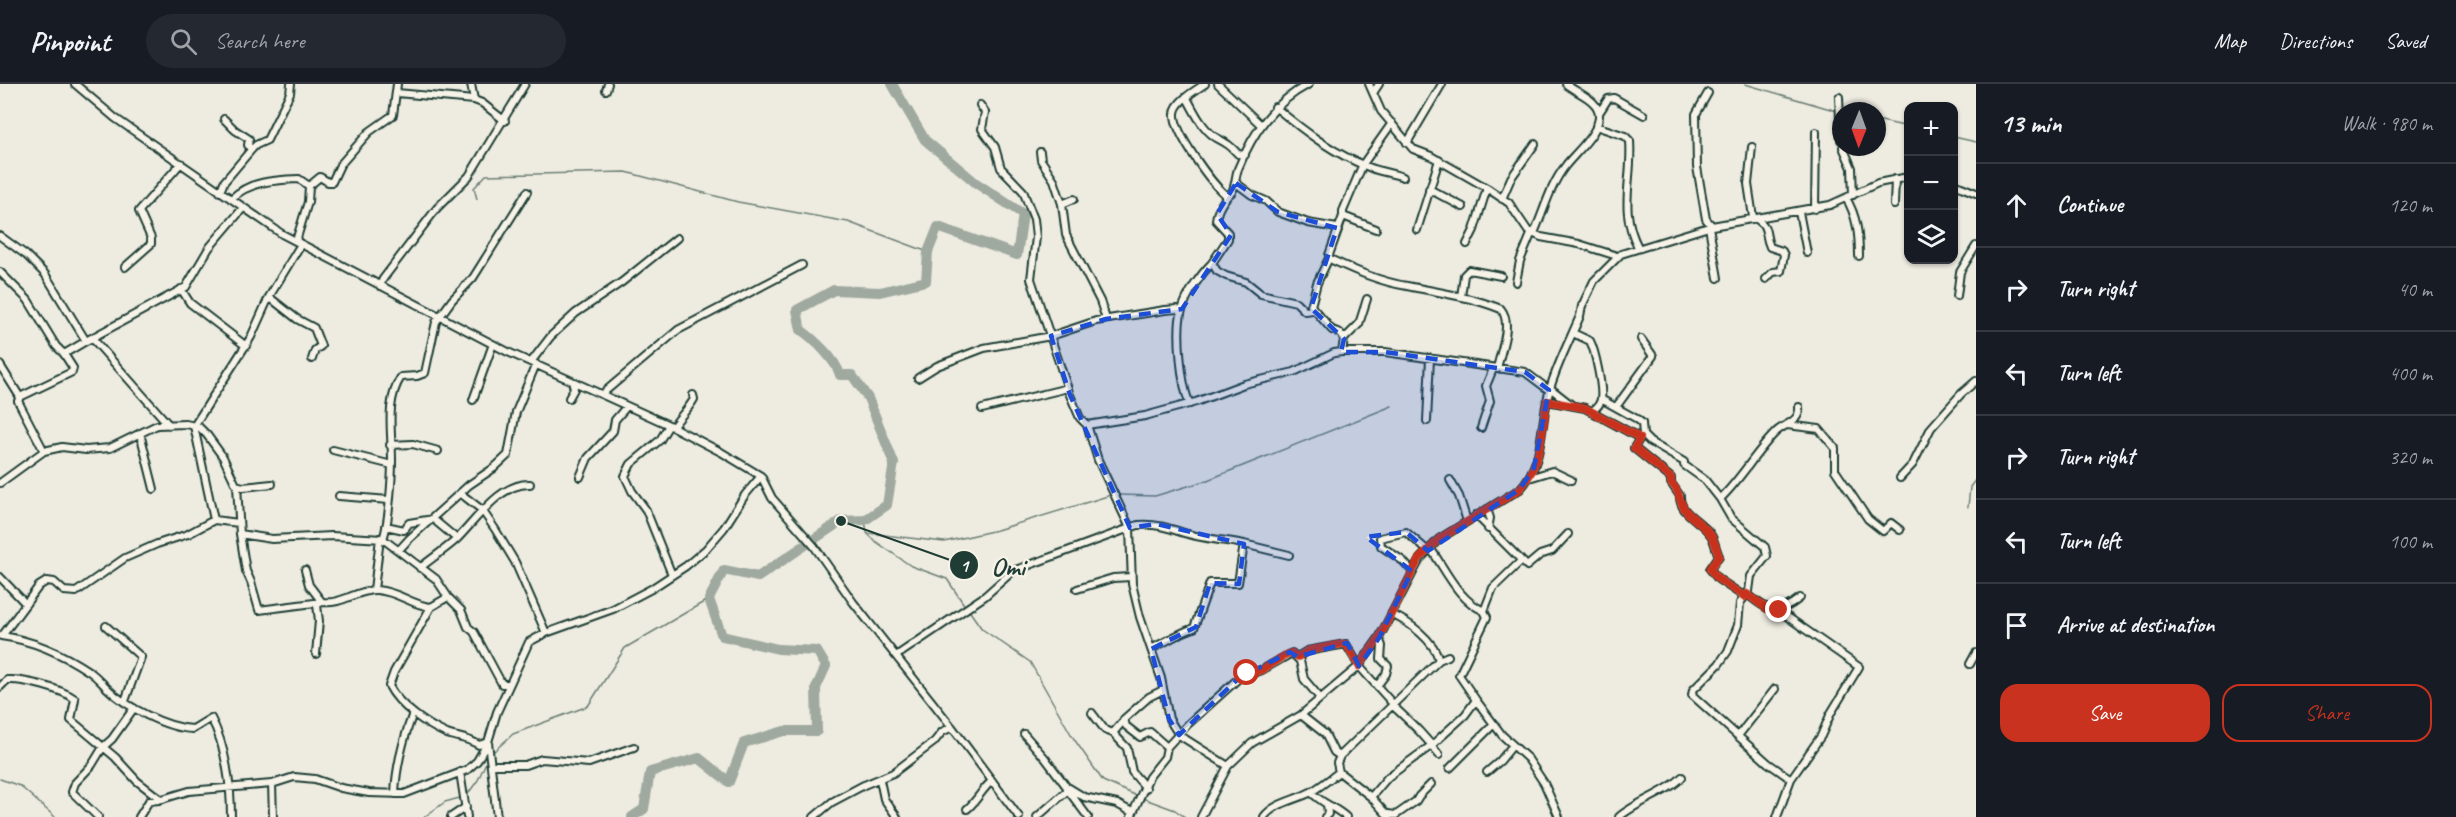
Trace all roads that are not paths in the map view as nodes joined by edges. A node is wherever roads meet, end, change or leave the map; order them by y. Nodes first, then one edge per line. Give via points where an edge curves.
1 (75, 84) edge
2 (291, 84) edge
3 (397, 84) edge
4 (471, 84) edge
5 (525, 84) edge
6 (1205, 84) edge
7 (1218, 84) edge
8 (1309, 84) edge
9 (1369, 84) edge
10 (1379, 84) edge
11 (1442, 84) edge
12 (1566, 84) edge
13 (397, 93) junction
14 (1373, 93) junction
15 (1708, 93) dead end
16 (1839, 97) dead end
17 (1187, 98) junction
18 (474, 100) junction
19 (1839, 102) edge
20 (980, 105) dead end
21 (1275, 107) junction
22 (1599, 113) junction
23 (1644, 115) dead end
24 (224, 118) dead end
25 (505, 121) junction
26 (1392, 123) junction
27 (1260, 124) junction
28 (1596, 126) junction
29 (1816, 132) dead end
30 (1407, 143) junction
31 (1535, 144) dead end
32 (1752, 147) dead end
33 (251, 150) junction
34 (1040, 152) dead end
35 (1245, 155) junction
36 (1847, 156) edge
37 (1439, 160) junction
38 (181, 163) junction
39 (1363, 164) junction
40 (1403, 177) dead end
41 (1904, 178) edge
42 (1895, 179) junction
43 (1236, 183) junction
44 (309, 186) junction
45 (1958, 186) edge
46 (1487, 188) junction
47 (1429, 189) junction
48 (220, 192) junction
49 (527, 192) dead end
50 (1976, 193) edge
51 (1227, 196) junction
52 (1850, 196) junction
53 (231, 199) junction
54 (1074, 199) dead end
55 (1502, 199) junction
56 (1062, 204) junction
57 (1894, 205) dead end
58 (1463, 207) dead end
59 (243, 208) junction
60 (1815, 209) junction
61 (1798, 212) junction
62 (1343, 216) junction
63 (1753, 217) junction
64 (1711, 227) junction
65 (1337, 228) junction
66 (1376, 229) dead end
67 (1417, 230) dead end
68 (1533, 233) junction
69 (0, 236) edge
70 (677, 238) dead end
71 (298, 243) junction
72 (1467, 244) dead end
73 (1976, 246) edge
74 (1638, 247) junction
75 (1807, 253) dead end
76 (1617, 256) junction
77 (1859, 256) dead end
78 (1329, 258) junction
79 (1212, 263) junction
80 (802, 265) dead end
81 (125, 267) dead end
82 (0, 272) edge
83 (1501, 276) dead end
84 (1718, 278) dead end
85 (1766, 279) dead end
86 (1516, 282) dead end
87 (380, 286) junction
88 (182, 289) junction
89 (1957, 296) dead end
90 (269, 297) junction
91 (1461, 297) junction
92 (1366, 299) dead end
93 (1313, 310) junction
94 (1181, 312) junction
95 (442, 317) junction
96 (1106, 319) junction
97 (1573, 333) junction
98 (1052, 336) junction
99 (93, 339) junction
100 (1344, 339) junction
101 (1641, 339) dead end
102 (86, 341) junction
103 (493, 344) junction
104 (246, 346) junction
105 (1342, 352) junction
106 (64, 354) junction
107 (1430, 358) junction
108 (312, 359) dead end
109 (534, 363) junction
110 (0, 365) edge
111 (1495, 369) junction
112 (918, 378) dead end
113 (572, 381) junction
114 (1976, 381) edge
115 (1068, 388) junction
116 (1550, 389) junction
117 (602, 394) junction
118 (693, 395) dead end
119 (20, 397) junction
120 (569, 398) dead end
121 (1601, 399) junction
122 (473, 400) dead end
123 (1547, 401) junction
124 (1190, 404) junction
125 (627, 406) junction
126 (1575, 407) junction
127 (1616, 407) junction
128 (1799, 407) dead end
129 (982, 409) dead end
130 (1592, 411) junction
131 (1427, 421) dead end
132 (169, 425) junction
133 (1087, 425) junction
134 (1786, 425) junction
135 (194, 426) junction
136 (671, 426) junction
137 (1481, 428) dead end
138 (140, 433) junction
139 (390, 446) junction
140 (333, 450) dead end
141 (44, 451) junction
142 (438, 451) dead end
143 (392, 465) junction
144 (761, 476) junction
145 (580, 477) dead end
146 (1529, 478) junction
147 (1900, 478) dead end
148 (1450, 480) dead end
149 (1571, 480) dead end
150 (0, 483) edge
151 (272, 484) dead end
152 (531, 484) dead end
153 (237, 486) junction
154 (154, 489) dead end
155 (460, 494) junction
156 (339, 496) dead end
157 (1720, 499) junction
158 (388, 500) junction
159 (1487, 509) junction
160 (482, 510) junction
161 (1476, 515) junction
162 (433, 519) junction
163 (214, 520) junction
164 (1467, 521) junction
165 (239, 523) junction
166 (386, 526) junction
167 (1130, 528) junction
168 (1488, 529) junction
169 (1900, 530) dead end
170 (240, 534) junction
171 (1568, 534) dead end
172 (382, 539) junction
173 (457, 539) junction
174 (1244, 544) junction
175 (1429, 549) junction
176 (399, 550) junction
177 (1289, 555) dead end
178 (1521, 561) junction
179 (420, 568) junction
180 (305, 570) dead end
181 (1412, 571) junction
182 (672, 575) junction
183 (0, 577) edge
184 (1131, 577) junction
185 (1077, 589) dead end
186 (374, 590) junction
187 (1746, 596) junction
188 (448, 597) junction
189 (1800, 598) dead end
190 (322, 602) junction
191 (26, 604) junction
192 (431, 607) junction
193 (1779, 610) junction
194 (1484, 611) junction
195 (1391, 614) junction
196 (106, 626) dead end
197 (546, 633) junction
198 (1, 636) edge
199 (1379, 638) junction
200 (1151, 649) junction
201 (1976, 653) edge
202 (316, 654) dead end
203 (896, 656) junction
204 (1448, 656) dead end
205 (1298, 657) junction
206 (1438, 660) junction
207 (1970, 663) dead end
208 (1359, 666) junction
209 (509, 684) junction
210 (1377, 686) junction
211 (0, 687) edge
212 (1775, 689) dead end
213 (1163, 690) junction
214 (1320, 698) junction
215 (1476, 700) junction
216 (125, 701) junction
217 (1392, 704) junction
218 (134, 708) junction
219 (413, 713) junction
220 (1092, 713) dead end
221 (1301, 715) junction
222 (1124, 719) junction
223 (1494, 725) junction
224 (952, 727) junction
225 (1113, 733) junction
226 (1024, 734) dead end
227 (1179, 735) junction
228 (1738, 736) junction
229 (488, 742) junction
230 (1432, 745) junction
231 (1513, 745) junction
232 (103, 747) junction
233 (634, 747) dead end
234 (1167, 747) junction
235 (1439, 755) dead end
236 (1340, 756) junction
237 (491, 765) junction
238 (1228, 766) junction
239 (1450, 768) dead end
240 (460, 772) junction
241 (1339, 772) junction
242 (1487, 772) dead end
243 (1682, 777) dead end
244 (1791, 779) junction
245 (880, 780) junction
246 (992, 781) junction
247 (272, 784) junction
248 (1431, 784) dead end
249 (230, 787) junction
250 (1067, 788) junction
251 (1146, 788) junction
252 (1311, 792) junction
253 (395, 794) junction
254 (1371, 797) junction
255 (164, 799) junction
256 (1326, 803) junction
257 (466, 807) junction
258 (967, 809) dead end
259 (1132, 814) edge
260 (1388, 815) edge
261 (98, 817) edge
262 (139, 817) edge
263 (231, 817) edge
264 (273, 817) edge
265 (451, 817) edge
266 (467, 817) edge
267 (497, 817) edge
268 (814, 817) edge
269 (897, 817) edge
270 (1019, 817) edge
271 (1037, 817) edge
272 (1088, 817) edge
273 (1201, 817) edge
274 (1264, 817) edge
275 (1325, 817) edge
276 (1346, 817) edge
277 (1559, 817) edge
278 (1619, 817) edge
279 (1778, 817) edge

1 - 38 street via 115,118
2 - 33 street via 267,140
3 - 13 street
4 - 18 street
5 - 25 street
6 - 17 street
7 - 27 street
8 - 21 street
9 - 14 street
10 - 14 street
11 - 30 street
12 - 22 street via 1597,107
13 - 18 street
13 - 44 street via 393,115 369,132 340,165 332,182 320,177
14 - 26 street
15 - 64 street via 1696,114 1697,167 1706,219
16 - 19 street
17 - 35 street via 1203,125 1238,154
17 - 51 street via 1175,112 1182,138 1216,188
18 - 25 street
20 - 98 street via 985,112 982,129 995,147 1001,168 1023,191 1034,219 1031,279
21 - 27 street
21 - 39 street via 1310,136
22 - 23 street via 1608,99 1614,98
22 - 28 street
24 - 33 street via 249,139
25 - 87 street via 469,176 437,208
26 - 30 street
26 - 39 street
27 - 35 street
28 - 68 street via 1561,173
28 - 74 street via 1630,141 1626,194 1629,228
29 - 60 street
30 - 37 street
31 - 55 street via 1511,178
32 - 63 street via 1748,184
33 - 48 street
34 - 56 street
35 - 43 street
36 - 52 street via 1852,168
37 - 46 street
37 - 47 street
38 - 48 street
38 - 81 street via 139,212 151,244
39 - 40 street
39 - 62 street
41 - 42 street
42 - 52 street
42 - 57 street
43 - 51 street
43 - 65 street via 1278,212
44 - 53 street via 300,179 262,182
44 - 71 street
45 - 50 street
46 - 55 street
46 - 72 street
47 - 58 street
47 - 67 street
48 - 53 street
49 - 95 street via 473,278
51 - 79 street via 1216,220 1228,233 1228,239
52 - 60 street
52 - 77 street
53 - 59 street
54 - 56 street
55 - 68 street
56 - 96 street via 1066,235
59 - 71 street
59 - 88 street via 209,248
60 - 61 street
61 - 63 street
61 - 75 street
62 - 65 street
62 - 66 street
63 - 64 street
63 - 85 street via 1763,223 1770,247 1784,255 1781,271
64 - 74 street
64 - 84 street
65 - 78 street
68 - 76 street
68 - 86 street via 1520,261
69 - 102 street via 45,274
70 - 109 street via 576,313 551,336
71 - 87 street
71 - 90 street
73 - 89 street via 1960,272
74 - 76 street
76 - 97 street via 1594,281
78 - 91 street via 1377,279
78 - 93 street via 1317,284
79 - 93 street via 1217,271 1246,282 1261,294 1296,302 1305,311
79 - 94 street via 1194,285
80 - 117 street via 678,330
82 - 106 street via 28,300
83 - 91 street via 1469,270 1464,275
87 - 95 street
88 - 99 street
88 - 104 street via 190,303
90 - 104 street
90 - 108 street via 314,328 321,346
91 - 111 street via 1495,306 1505,313 1506,328
92 - 100 street via 1359,324
93 - 100 street
94 - 96 street via 1165,310
94 - 124 street via 1180,366
95 - 103 street
95 - 139 street via 436,322 425,373 401,377 393,392
96 - 98 street
97 - 116 street
97 - 121 street via 1593,345
98 - 112 street via 984,348 937,366
98 - 115 street
99 - 102 street
99 - 132 street
100 - 105 street
101 - 127 street via 1653,356
102 - 106 street
103 - 109 street
103 - 122 street
104 - 135 street
105 - 107 street
105 - 124 street via 1294,372 1244,384
106 - 119 street via 72,372
107 - 111 street
107 - 131 street
109 - 113 street
109 - 155 street via 516,412 508,455
110 - 119 street
111 - 116 street via 1526,372
111 - 137 street via 1486,386 1490,401
113 - 117 street
113 - 120 street via 574,389
114 - 147 street via 1931,428 1913,464
115 - 129 street
115 - 133 street via 1080,418
116 - 123 street
116 - 126 street
117 - 125 street
118 - 136 street via 694,399
119 - 141 street via 18,401
121 - 127 street
121 - 130 street
123 - 126 street
123 - 146 street via 1539,452
124 - 133 street via 1145,417
125 - 136 street
125 - 145 street via 615,420 613,431 588,458
126 - 130 street
127 - 157 street via 1642,423 1642,435 1684,462
128 - 134 street via 1793,421
130 - 187 street via 1640,438 1634,448 1671,478 1687,512 1712,536 1719,556 1710,569 1718,579
132 - 135 street
132 - 138 street via 157,425
133 - 167 street via 1098,460
134 - 157 street via 1778,429
134 - 169 street via 1819,429 1835,448 1834,467 1868,519 1883,531 1891,523
135 - 153 street via 202,429 216,446
135 - 163 street
136 - 144 street
136 - 182 street via 631,464 625,476 646,510
138 - 141 street via 110,448 62,447
138 - 154 street
139 - 142 street via 413,444
139 - 143 street
140 - 143 street
141 - 150 street
143 - 158 street
144 - 182 street via 706,549
144 - 203 street via 772,498 814,546
146 - 149 street via 1552,471
146 - 159 street via 1520,489
148 - 164 street
151 - 153 street
152 - 160 street via 508,488
153 - 165 street
155 - 160 street
155 - 162 street
156 - 158 street
157 - 187 street via 1731,518 1765,548 1767,556 1753,572
158 - 166 street
159 - 161 street
159 - 168 street via 1491,518
160 - 173 street
160 - 197 street via 515,562
161 - 164 street
161 - 168 street
162 - 166 street via 409,523 404,530
162 - 173 street
162 - 176 street
163 - 165 street
163 - 191 street via 125,558 76,592 64,591 47,581
164 - 175 street
165 - 170 street
166 - 172 street
167 - 174 street via 1156,524
167 - 184 street
167 - 203 street via 1013,571 985,596
168 - 178 street
170 - 172 street via 272,539
170 - 190 street via 246,571 259,610
171 - 178 street via 1552,551 1527,566
172 - 176 street
172 - 186 street
173 - 179 street
174 - 177 street
174 - 200 street via 1238,583 1210,583 1194,628
175 - 181 street
175 - 181 street via 1406,532 1380,538 1381,546
175 - 194 street via 1463,596
176 - 179 street
178 - 194 street via 1492,588
179 - 188 street via 436,579
180 - 190 street via 309,585
181 - 195 street
182 - 197 street via 613,609
183 - 191 street
184 - 185 street
184 - 200 street
186 - 190 street via 349,599
186 - 192 street via 399,593 414,603
187 - 193 street via 1767,609
187 - 228 street via 1740,603 1738,625 1728,651 1692,694
188 - 192 street
188 - 209 street via 461,610 502,684
189 - 193 street
190 - 202 street via 317,605
191 - 198 street
192 - 219 street via 389,687 394,698
193 - 244 street via 1859,667 1821,736
194 - 215 street via 1484,626 1459,675
195 - 199 street
195 - 206 street via 1403,619 1433,646
196 - 216 street via 141,657
197 - 209 street via 529,642
198 - 216 street via 45,648 88,671
199 - 208 street
199 - 210 street via 1383,646 1381,659 1388,666
200 - 213 street
201 - 207 street
203 - 224 street
204 - 206 street
205 - 208 street via 1318,648 1346,644
205 - 214 street via 1304,679
205 - 227 street via 1287,654 1268,667 1239,678
206 - 217 street
208 - 210 street
208 - 214 street
209 - 229 street
210 - 217 street
211 - 232 street via 15,679 70,694 75,699 71,720
212 - 228 street
213 - 222 street
213 - 227 street via 1169,719
214 - 221 street
215 - 223 street
215 - 230 street
216 - 218 street
217 - 230 street
217 - 236 street
218 - 232 street
218 - 249 street via 166,725 184,729 193,729 211,718
219 - 229 street via 446,733 478,745
219 - 253 street via 399,751
220 - 225 street via 1105,730
221 - 236 street via 1325,734
221 - 238 street via 1252,743
222 - 225 street
222 - 234 street via 1126,726 1140,737 1149,732
223 - 231 street
223 - 239 street
224 - 245 street
224 - 246 street
225 - 251 street via 1127,748 1132,772
226 - 250 street
227 - 234 street
227 - 238 street
228 - 244 street
229 - 237 street
229 - 240 street via 477,762
230 - 235 street
230 - 254 street via 1388,777
231 - 242 street
231 - 277 street via 1544,783
232 - 255 street via 137,781
232 - 261 street via 72,792
233 - 237 street via 589,763 542,759 525,765
234 - 251 street
236 - 241 street
237 - 267 street
238 - 273 street
240 - 253 street via 413,792
240 - 257 street
241 - 252 street
241 - 254 street
243 - 278 street
244 - 279 street
245 - 268 street via 832,802
245 - 269 street via 884,799
246 - 258 street
246 - 270 street
247 - 249 street
247 - 253 street via 305,777 341,788
247 - 264 street
248 - 260 street via 1412,805 1396,815
249 - 255 street via 189,791
249 - 263 street
250 - 259 street via 1084,797 1117,804
250 - 271 street
250 - 272 street
251 - 259 street
252 - 256 street
252 - 274 street via 1276,807
254 - 260 street
255 - 262 street via 149,801
256 - 275 street
256 - 276 street
257 - 265 street
257 - 266 street

